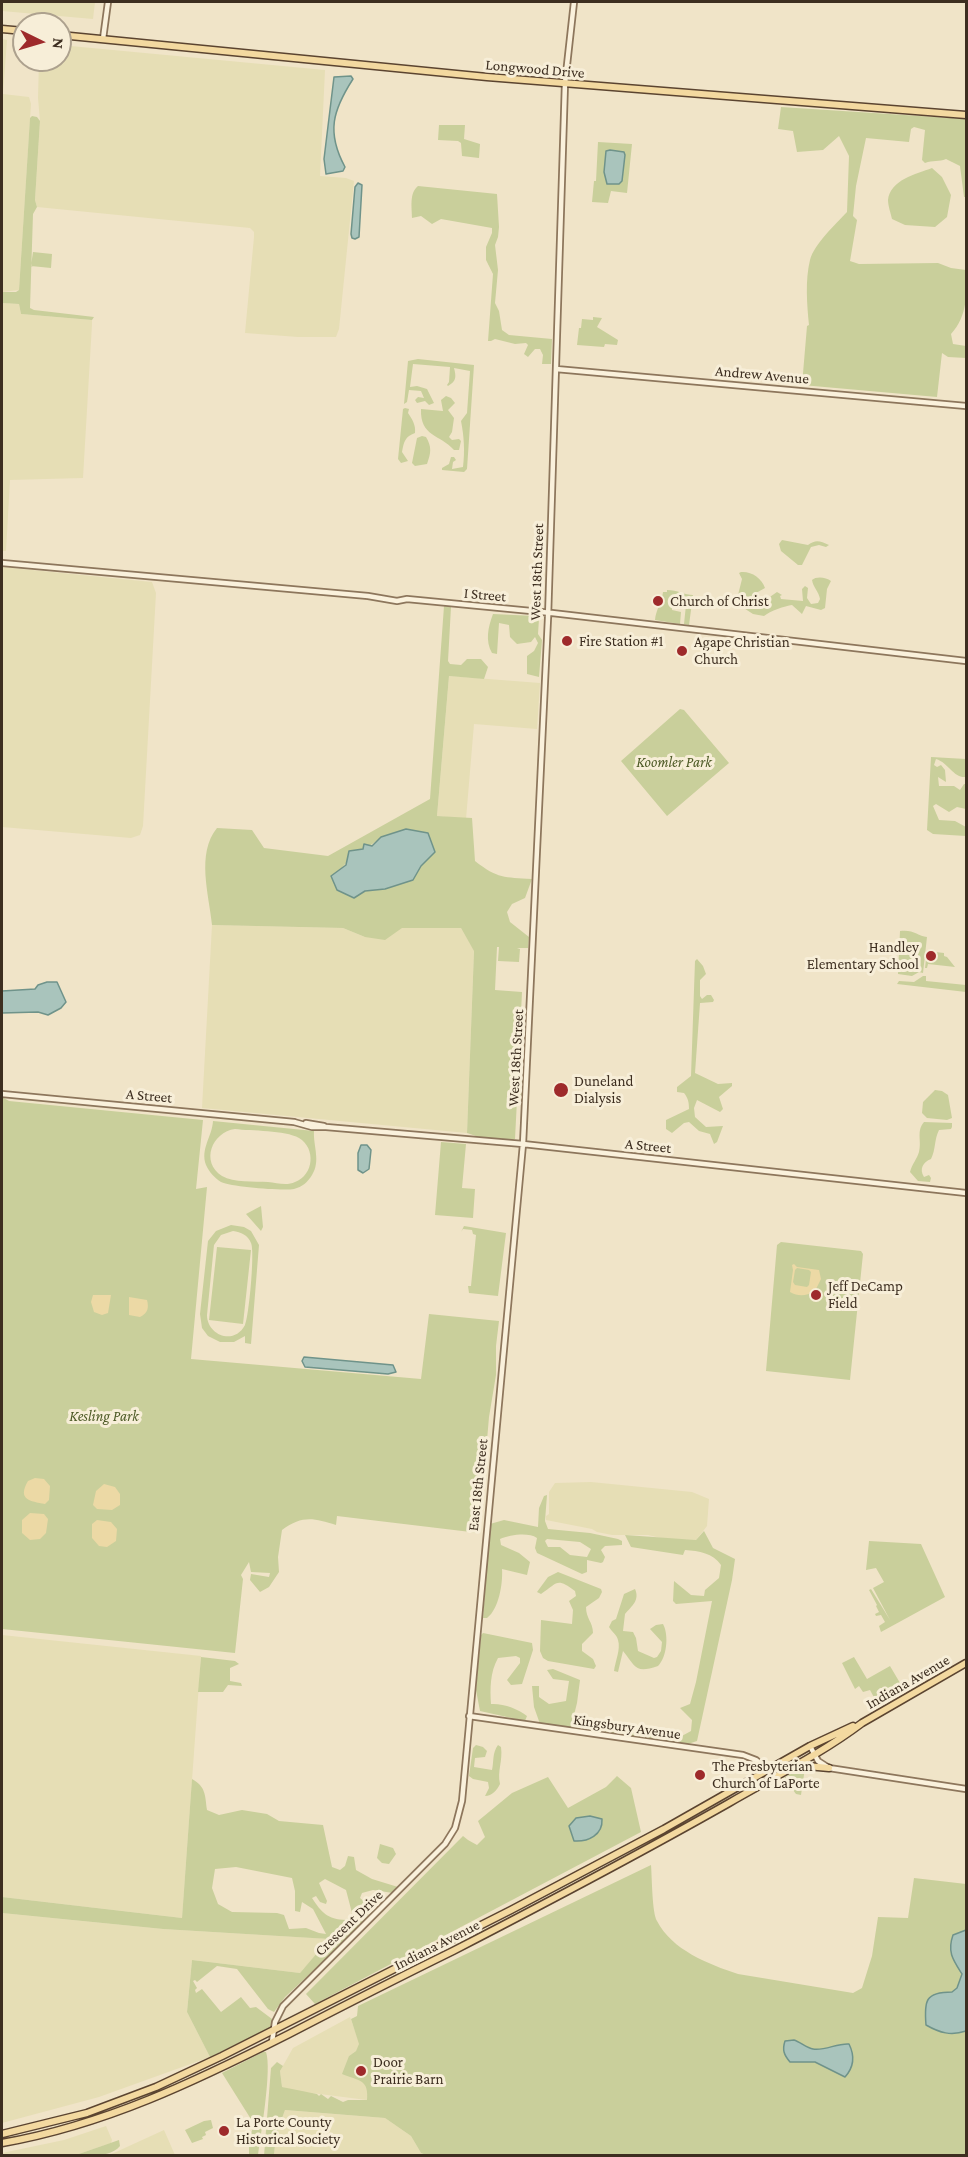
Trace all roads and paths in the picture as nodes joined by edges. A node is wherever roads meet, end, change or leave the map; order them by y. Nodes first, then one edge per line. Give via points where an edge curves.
1 (108, 2) edge
2 (574, 2) edge
3 (72, 36) edge
4 (103, 39) junction
5 (565, 84) junction
6 (966, 116) edge
7 (556, 369) junction
8 (966, 406) edge
9 (2, 563) edge
10 (548, 613) junction
11 (966, 661) edge
12 (2, 1094) edge
13 (523, 1144) junction
14 (966, 1193) edge
15 (966, 1663) edge
16 (469, 1716) junction
17 (862, 1723) junction
18 (810, 1746) junction
19 (814, 1754) junction
20 (796, 1765) junction
21 (829, 1768) junction
22 (769, 1770) junction
23 (775, 1776) junction
24 (966, 1789) edge
25 (455, 1828) joint
26 (666, 1828) junction
27 (670, 1836) junction
28 (357, 1988) junction
29 (361, 1997) junction
30 (273, 2030) junction
31 (272, 2042) junction
32 (2, 2134) edge
33 (2, 2143) edge

1 - 4 street
2 - 5 street, West 18th Street
3 - 4 main road, Longwood Drive
4 - 5 main road, Longwood Drive
5 - 6 main road, Longwood Drive
5 - 7 street, West 18th Street
7 - 8 street, Andrew Avenue
7 - 10 street, West 18th Street
9 - 10 street, I Street
10 - 11 street, I Street
10 - 13 street, West 18th Street
12 - 13 street, A Street via 294,1122 312,1127
13 - 14 street, A Street
13 - 16 street, East 18th Street
15 - 17 main road, Indiana Avenue
16 - 22 street, Kingsbury Avenue via 743,1755
16 - 25 street, East 18th Street via 464,1788
17 - 18 main road, Indiana Avenue
17 - 19 main road, Indiana Avenue
18 - 19 street
18 - 22 main road, Indiana Avenue
19 - 20 main road, Indiana Avenue
19 - 21 street
20 - 21 main road
20 - 23 main road, Indiana Avenue
21 - 24 street
22 - 23 street, Kingsbury Avenue
22 - 26 main road, Indiana Avenue
23 - 27 main road, Indiana Avenue
25 - 30 street, Crescent Drive via 445,1844 289,1999
26 - 27 main road
26 - 28 main road, Indiana Avenue
27 - 29 main road, Indiana Avenue
28 - 29 main road
28 - 30 main road, Indiana Avenue
29 - 31 main road, Indiana Avenue
30 - 31 street, Crescent Drive
30 - 32 main road, Indiana Avenue via 129,2098
31 - 33 main road, Indiana Avenue via 135,2106 74,2127

